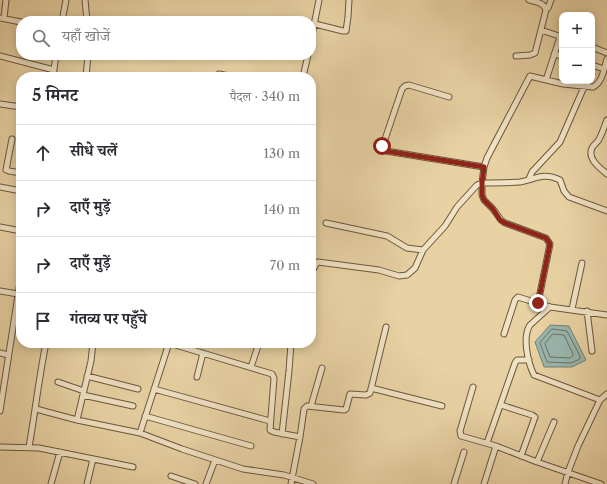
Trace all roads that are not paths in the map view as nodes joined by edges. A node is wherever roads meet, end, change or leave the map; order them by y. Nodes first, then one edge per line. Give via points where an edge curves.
1 (6, 0) edge
2 (66, 0) edge
3 (85, 0) edge
4 (319, 0) edge
5 (348, 0) edge
6 (529, 0) edge
7 (551, 0) edge
8 (548, 8) dead end
9 (63, 16) edge
10 (87, 16) edge
11 (2, 18) edge
12 (316, 18) edge
13 (16, 21) edge
14 (316, 24) edge
15 (541, 30) junction
16 (559, 36) edge
17 (559, 42) edge
18 (594, 48) edge
19 (607, 53) edge
20 (554, 54) junction
21 (559, 55) edge
22 (0, 56) edge
23 (516, 56) dead end
24 (607, 59) edge
25 (55, 60) edge
26 (88, 60) edge
27 (307, 60) edge
28 (595, 67) edge
29 (604, 69) junction
30 (54, 70) joint
31 (86, 72) edge
32 (304, 72) edge
33 (604, 78) edge
34 (546, 80) junction
35 (584, 87) junction
36 (449, 97) dead end
37 (0, 104) edge
38 (16, 106) edge
39 (607, 120) edge
40 (12, 139) dead end
41 (484, 167) junction
42 (16, 172) edge
43 (607, 174) edge
44 (529, 179) junction
45 (482, 183) junction
46 (0, 187) edge
47 (16, 189) edge
48 (607, 211) edge
49 (326, 223) dead end
50 (0, 227) edge
51 (16, 230) edge
52 (423, 250) junction
53 (582, 263) dead end
54 (316, 264) edge
55 (0, 291) edge
56 (16, 294) edge
57 (538, 303) junction
58 (16, 306) edge
59 (550, 307) junction
60 (572, 309) junction
61 (588, 311) junction
62 (607, 315) edge
63 (386, 327) dead end
64 (504, 334) dead end
65 (45, 348) edge
66 (92, 348) edge
67 (167, 348) edge
68 (186, 348) edge
69 (257, 348) edge
70 (291, 348) edge
71 (592, 352) dead end
72 (0, 353) edge
73 (204, 353) junction
74 (8, 355) junction
75 (529, 360) junction
76 (251, 367) junction
77 (322, 368) dead end
78 (88, 376) junction
79 (197, 377) dead end
80 (58, 382) dead end
81 (473, 387) dead end
82 (138, 388) dead end
83 (372, 388) junction
84 (154, 389) junction
85 (84, 393) junction
86 (607, 394) edge
87 (600, 400) junction
88 (501, 404) junction
89 (133, 406) dead end
90 (311, 406) junction
91 (442, 406) dead end
92 (36, 408) junction
93 (0, 411) edge
94 (145, 416) junction
95 (78, 420) junction
96 (270, 421) junction
97 (554, 422) dead end
98 (140, 434) junction
99 (282, 434) junction
100 (300, 437) junction
101 (487, 443) junction
102 (250, 446) dead end
103 (496, 446) junction
104 (0, 447) edge
105 (29, 447) junction
106 (60, 452) junction
107 (464, 452) dead end
108 (521, 456) junction
109 (93, 459) junction
110 (215, 460) junction
111 (537, 462) junction
112 (133, 467) dead end
113 (568, 472) junction
114 (171, 476) dead end
115 (293, 478) junction
116 (51, 484) edge
117 (88, 484) edge
118 (195, 484) edge
119 (206, 484) edge
120 (291, 484) edge
121 (313, 484) edge
122 (454, 484) edge
123 (484, 484) edge
124 (565, 484) edge
125 (601, 484) edge

1 - 11 street
2 - 9 street
3 - 10 street
4 - 12 street
5 - 14 street via 346,31
6 - 15 street via 545,7
7 - 8 street
11 - 13 street
15 - 16 street
15 - 23 street via 533,54
17 - 20 street
18 - 19 street
20 - 21 street
20 - 34 street
22 - 30 street
24 - 29 street
25 - 30 street
26 - 31 street
27 - 32 street
28 - 29 street
29 - 33 street
33 - 35 street via 593,87
34 - 35 street
34 - 41 street via 532,76 528,78
35 - 44 street via 560,142 532,172
36 - 41 street via 409,85 404,87 382,148 386,151
37 - 38 street
39 - 43 street via 590,154
40 - 42 street via 6,170
41 - 45 street
44 - 45 street via 520,182
44 - 48 street via 542,176 556,178 562,182 569,198
45 - 52 street via 471,191
45 - 57 street via 484,200 500,220 549,241 550,248
46 - 47 street
49 - 52 street via 387,236 407,248
50 - 51 street
52 - 54 street via 415,268 402,276 379,270 318,262
53 - 60 street
55 - 56 street
57 - 59 street
57 - 64 street via 517,298
58 - 74 street
59 - 60 street
59 - 75 street via 528,327 526,343
60 - 61 street
61 - 62 street
61 - 71 street
63 - 83 street
65 - 92 street
66 - 78 street
67 - 84 street
68 - 73 street
69 - 76 street
70 - 99 street
72 - 74 street
73 - 76 street
73 - 79 street
74 - 93 street
75 - 87 street via 535,376
75 - 88 street via 517,360 515,363
76 - 96 street via 274,375
77 - 90 street
78 - 82 street
78 - 85 street
80 - 85 street
81 - 101 street via 460,434
83 - 90 street via 368,394 350,394 344,410
83 - 91 street
84 - 94 street
84 - 96 street
85 - 89 street
85 - 95 street
86 - 87 street
87 - 113 street
88 - 101 street
88 - 108 street via 535,416
90 - 100 street via 304,409
92 - 95 street
92 - 105 street
94 - 98 street
94 - 102 street
95 - 98 street
96 - 99 street via 270,430
97 - 111 street
98 - 110 street
99 - 100 street
100 - 115 street
101 - 103 street
103 - 108 street
103 - 123 street
104 - 105 street
105 - 106 street
106 - 109 street
106 - 116 street
107 - 122 street
108 - 111 street
109 - 112 street
109 - 117 street
110 - 115 street via 243,469
110 - 119 street
111 - 113 street
113 - 124 street
113 - 125 street
114 - 118 street
115 - 120 street
115 - 121 street

